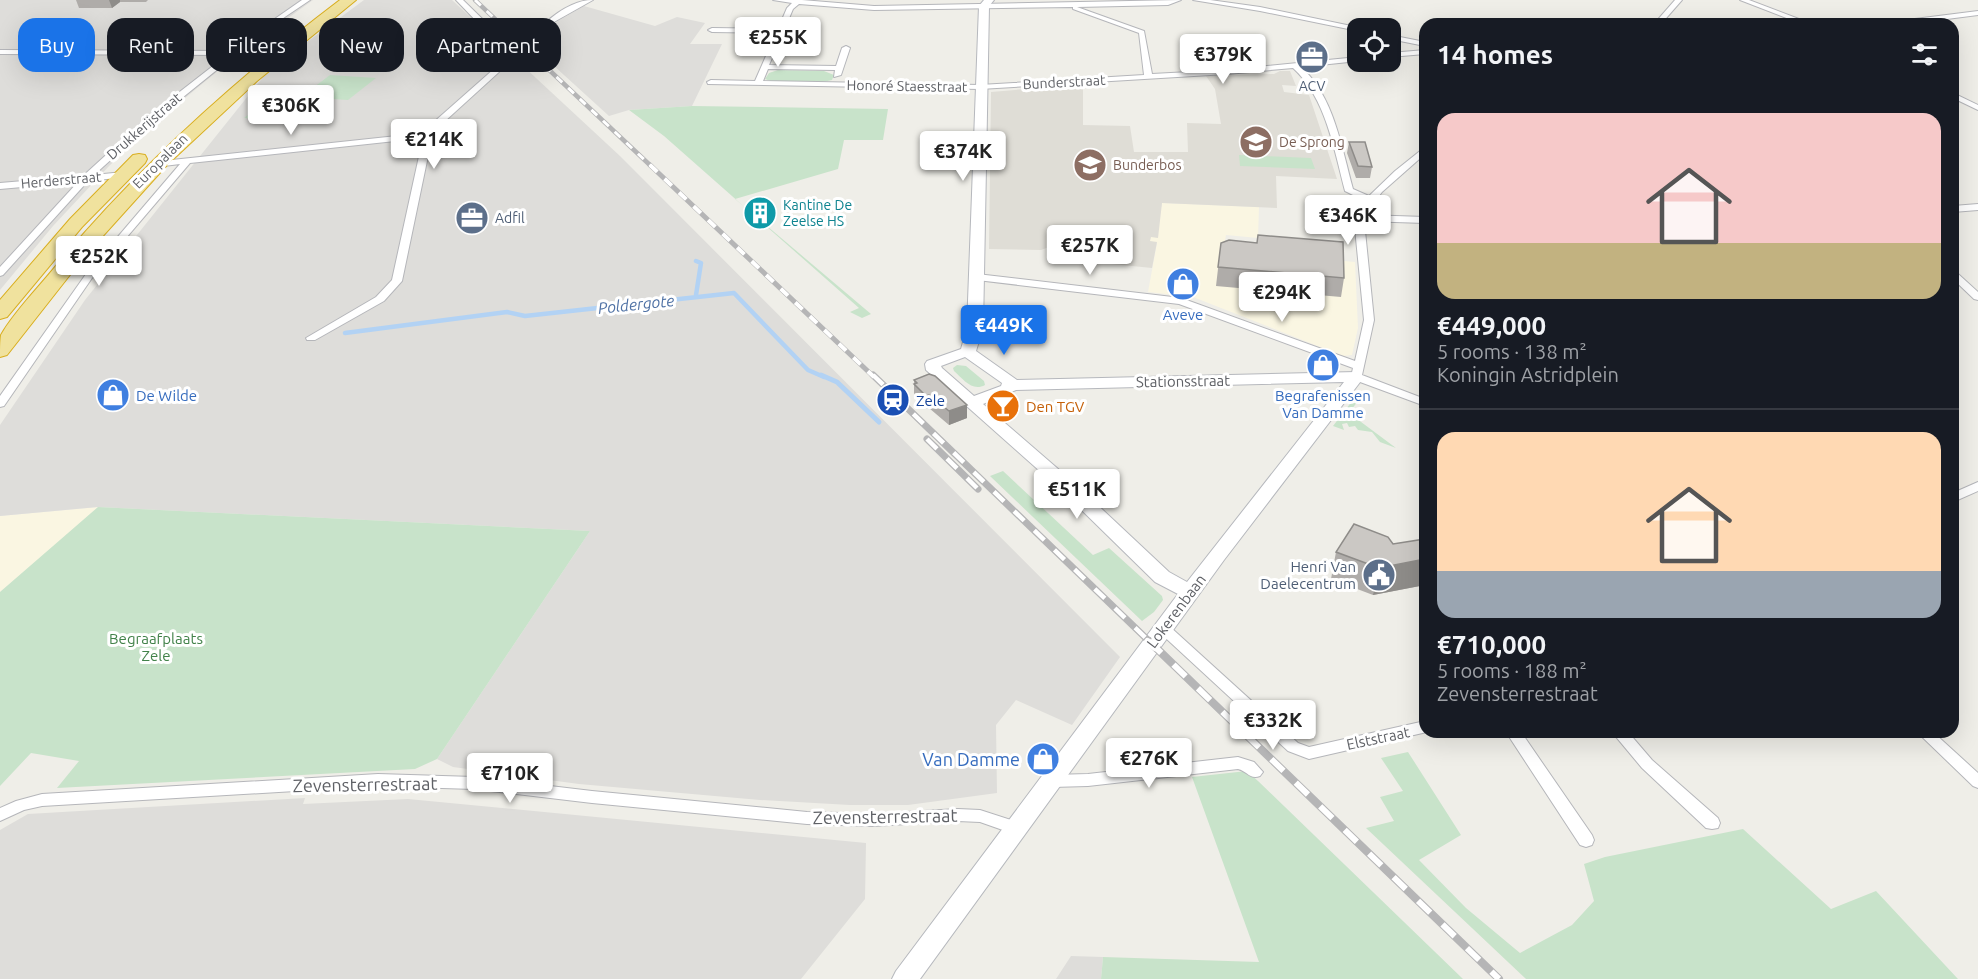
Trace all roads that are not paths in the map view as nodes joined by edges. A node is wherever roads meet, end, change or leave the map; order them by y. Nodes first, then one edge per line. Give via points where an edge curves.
1 (307, 0) edge
2 (331, 0) edge
3 (349, 0) edge
4 (459, 0) edge
5 (590, 0) edge
6 (776, 0) edge
7 (1178, 0) edge
8 (1196, 0) edge
9 (1679, 0) edge
10 (1743, 0) edge
11 (798, 1) edge
12 (1209, 1) edge
13 (925, 3) edge
14 (987, 3) edge
15 (1066, 4) junction
16 (1978, 13) edge
17 (282, 18) edge
18 (477, 18) edge
19 (555, 18) edge
20 (1662, 18) edge
21 (1792, 18) edge
22 (1938, 18) edge
23 (1347, 27) edge
24 (712, 30) dead end
25 (781, 31) junction
26 (1401, 39) edge
27 (1419, 43) edge
28 (846, 48) dead end
29 (0, 52) edge
30 (206, 53) edge
31 (1419, 53) edge
32 (1401, 55) edge
33 (1347, 60) edge
34 (1296, 66) junction
35 (765, 67) junction
36 (839, 68) junction
37 (209, 72) edge
38 (494, 72) edge
39 (231, 76) dead end
40 (1148, 76) junction
41 (711, 82) dead end
42 (758, 83) junction
43 (834, 84) junction
44 (980, 87) junction
45 (1959, 98) edge
46 (204, 99) dead end
47 (1978, 108) edge
48 (182, 118) dead end
49 (428, 135) junction
50 (1419, 156) edge
51 (152, 157) junction
52 (187, 161) junction
53 (123, 175) junction
54 (86, 178) junction
55 (0, 186) edge
56 (1371, 200) junction
57 (1978, 207) edge
58 (1959, 209) edge
59 (1359, 218) junction
60 (1419, 220) edge
61 (0, 273) edge
62 (977, 277) junction
63 (1959, 280) edge
64 (1978, 297) edge
65 (0, 313) edge
66 (311, 338) dead end
67 (0, 351) edge
68 (968, 352) junction
69 (1357, 371) junction
70 (1010, 385) junction
71 (1419, 400) edge
72 (973, 402) junction
73 (0, 404) edge
74 (1978, 486) edge
75 (1959, 495) edge
76 (1189, 592) junction
77 (1162, 628) junction
78 (1419, 728) edge
79 (1517, 738) edge
80 (1624, 738) edge
81 (1930, 738) edge
82 (1255, 772) dead end
83 (1052, 781) junction
84 (1978, 782) edge
85 (0, 815) edge
86 (1712, 823) dead end
87 (1017, 829) junction
88 (1586, 840) dead end
89 (905, 979) edge

1 - 17 street, Drukkerijstraat
2 - 39 highway
3 - 51 highway, Europalaan
4 - 18 street
5 - 19 street
6 - 11 street
7 - 15 street
8 - 12 street
9 - 20 street
10 - 21 street
11 - 13 street via 874,8
11 - 25 street via 790,8
12 - 23 street
13 - 14 street
14 - 15 street
14 - 44 street
15 - 40 street via 1142,32
16 - 22 street
24 - 25 street
25 - 35 street
26 - 27 street
28 - 36 street, Honoré Staesstraat
29 - 30 street
31 - 32 street
33 - 34 street, Bunderstraat
34 - 40 street, Bunderstraat
34 - 56 street via 1306,72 1319,99 1349,190
35 - 36 street, Honoré Staesstraat
35 - 42 street
36 - 43 street, Honoré Staesstraat
37 - 54 street, Drukkerijstraat
38 - 49 street
40 - 44 street, Bunderstraat
41 - 42 street, Honoré Staesstraat
42 - 43 street, Honoré Staesstraat
43 - 44 street, Honoré Staesstraat
44 - 62 street
45 - 47 street
46 - 48 highway, Europalaan
49 - 52 street
49 - 66 street via 397,281 380,299
50 - 56 street
51 - 52 street
51 - 53 highway, Europalaan
51 - 67 highway, Europalaan
52 - 73 street via 89,276
53 - 54 street, Herderstraat
53 - 65 highway, Europalaan via 76,223
54 - 55 street, Herderstraat
54 - 61 street, Drukkerijstraat
56 - 59 street
57 - 58 street
59 - 60 street
59 - 69 street, Lokerenbaan via 1369,320
62 - 68 street via 975,328
62 - 69 street via 1165,298 1197,306
63 - 64 street
68 - 70 street via 1010,381
68 - 72 street via 933,364 934,370
69 - 70 street, Stationsstraat
69 - 71 street
69 - 76 street, Lokerenbaan
70 - 72 street
72 - 76 street via 1162,577
74 - 75 street
76 - 77 street, Lokerenbaan
77 - 78 street, Elststraat via 1293,747 1309,753
77 - 83 street, Lokerenbaan
79 - 88 street
80 - 86 street
81 - 84 street
82 - 83 street via 1238,763
83 - 87 street, Lokerenbaan
85 - 87 street, Zevensterrestraat via 42,800 389,781 474,783 807,818 980,816
87 - 89 street, Lokerenbaan

